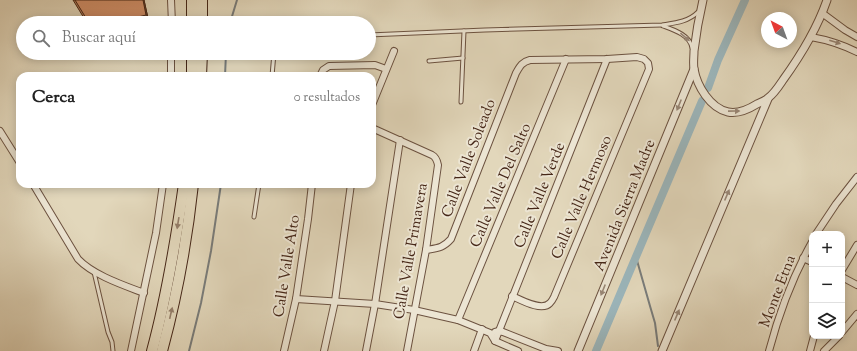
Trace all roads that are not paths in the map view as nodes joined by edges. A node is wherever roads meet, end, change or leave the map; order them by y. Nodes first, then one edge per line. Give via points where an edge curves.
1 (171, 0) edge
2 (192, 0) edge
3 (202, 0) edge
4 (703, 0) edge
5 (827, 0) edge
6 (701, 9) junction
7 (822, 13) junction
8 (172, 16) edge
9 (192, 16) edge
10 (202, 16) edge
11 (662, 25) junction
12 (464, 31) junction
13 (376, 35) edge
14 (811, 37) junction
15 (857, 37) edge
16 (394, 51) dead end
17 (857, 52) edge
18 (463, 58) junction
19 (566, 59) junction
20 (608, 59) junction
21 (171, 60) edge
22 (192, 60) edge
23 (202, 60) edge
24 (273, 60) edge
25 (429, 61) dead end
26 (694, 66) junction
27 (386, 69) junction
28 (171, 72) edge
29 (192, 72) edge
30 (202, 72) edge
31 (272, 72) edge
32 (323, 72) edge
33 (376, 95) edge
34 (768, 98) junction
35 (461, 102) dead end
36 (0, 130) edge
37 (376, 130) edge
38 (400, 140) junction
39 (16, 156) edge
40 (857, 177) edge
41 (34, 188) edge
42 (162, 188) edge
43 (183, 188) edge
44 (192, 188) edge
45 (258, 188) edge
46 (312, 188) edge
47 (350, 188) edge
48 (254, 217) dead end
49 (818, 231) edge
50 (857, 245) edge
51 (809, 247) edge
52 (426, 250) junction
53 (803, 258) junction
54 (809, 261) edge
55 (844, 267) edge
56 (94, 272) junction
57 (845, 279) edge
58 (857, 285) edge
59 (144, 293) junction
60 (512, 296) junction
61 (296, 299) junction
62 (335, 301) junction
63 (375, 304) junction
64 (414, 310) junction
65 (857, 314) edge
66 (458, 320) junction
67 (845, 328) edge
68 (482, 329) junction
69 (498, 331) junction
70 (490, 333) junction
71 (813, 339) edge
72 (836, 339) edge
73 (495, 341) junction
74 (545, 350) edge
75 (113, 351) edge
76 (131, 351) edge
77 (152, 351) edge
78 (162, 351) edge
79 (284, 351) edge
80 (324, 351) edge
81 (366, 351) edge
82 (407, 351) edge
83 (474, 351) edge
84 (518, 351) edge
85 (558, 351) edge
86 (577, 351) edge
87 (662, 351) edge
88 (769, 351) edge
89 (810, 351) edge
90 (824, 351) edge

1 - 8 street
2 - 9 highway
3 - 10 highway
4 - 6 street
5 - 7 street
6 - 11 lane via 695,15 678,23
6 - 26 street
7 - 14 street
7 - 15 street
11 - 12 lane
11 -> 26 lane via 680,33 691,42
12 - 13 lane
12 - 18 lane
14 -> 17 street via 831,41
14 - 34 street via 789,72
16 - 27 street
18 - 25 lane
18 - 35 lane
19 - 20 street
19 - 52 street, Calle Valle Soleado via 530,60 520,66 451,239 440,248
19 - 66 street, Calle Valle Del Salto
20 - 60 street, Calle Valle Verde
20 - 60 street, Calle Valle Hermoso via 636,57 644,59 649,69 554,297 546,306 539,306
21 - 28 street
22 - 29 highway
23 - 30 highway
24 - 31 lane
26 -> 34 street via 709,100 728,112 749,109
26 -> 86 street, Avenida Sierra Madre
27 - 32 street via 375,65 328,66
27 - 33 street
87 -> 34 street
36 - 39 street
37 - 38 street
38 - 52 street, Calle Valle Primavera via 435,156 437,160
38 - 63 street
40 - 49 street
41 - 56 street via 78,259
42 - 59 street
43 -> 77 highway via 166,295
78 -> 44 highway via 181,270
45 - 48 lane
46 - 61 street, Calle Valle Alto
47 - 62 street
50 - 55 street
51 - 53 street, Monte Etna
52 - 64 street, Calle Valle Primavera
53 - 54 street
53 - 88 street, Monte Etna via 790,285
56 - 59 street
56 - 75 lane
57 - 58 street
59 - 76 street
60 - 69 street, Calle Valle Verde
61 - 62 street
61 - 79 street, Calle Valle Alto
62 - 63 street
62 - 80 street
63 - 64 street
63 - 81 street
64 - 66 street
64 - 82 street, Calle Valle Primavera
65 - 67 street
66 - 68 street
68 - 70 street
68 - 83 street
69 - 70 street
69 - 73 street, Calle Valle Verde
69 - 74 street
70 - 73 street
71 - 89 street
72 - 90 street
73 - 84 street
74 - 85 street

